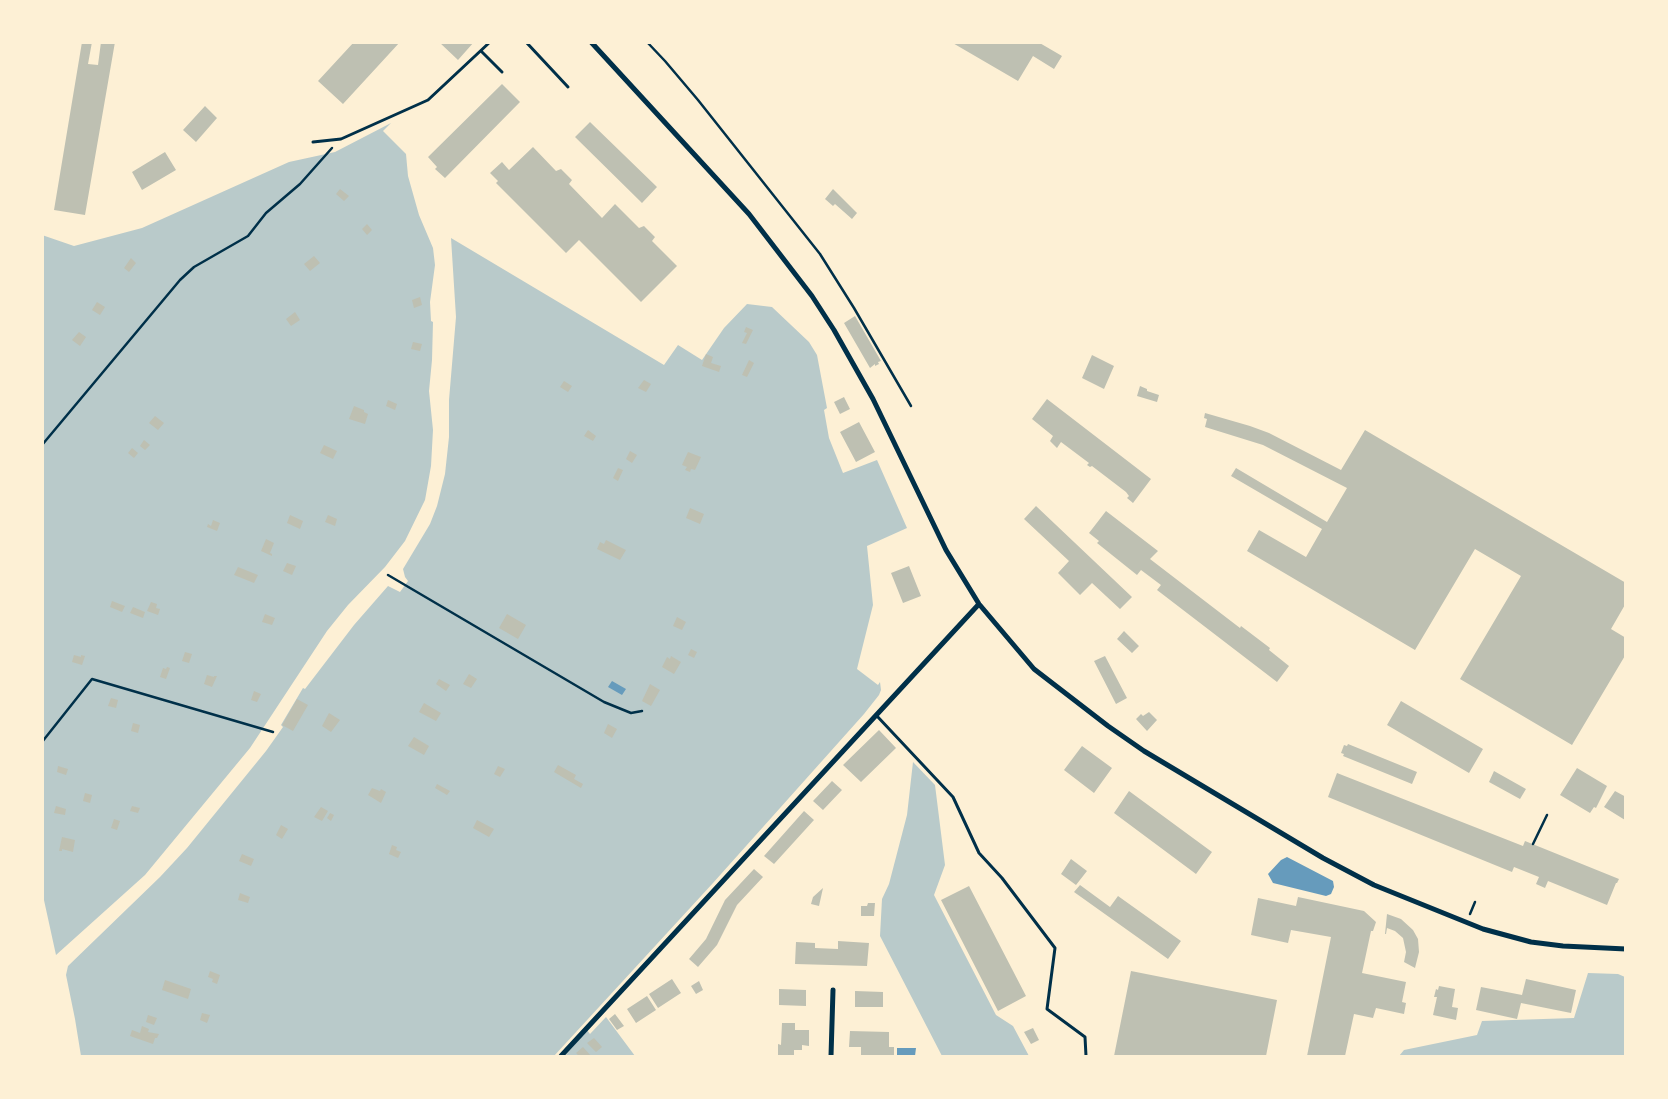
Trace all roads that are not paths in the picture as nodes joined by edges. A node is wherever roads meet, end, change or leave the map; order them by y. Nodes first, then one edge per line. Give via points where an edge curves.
1 (490, 42) edge
2 (526, 42) edge
3 (591, 42) edge
4 (482, 51) junction
5 (502, 72) dead end
6 (568, 87) dead end
7 (313, 142) dead end
8 (979, 604) junction
9 (876, 714) junction
10 (1626, 950) edge
11 (833, 990) dead end
12 (561, 1056) edge
13 (831, 1056) edge
14 (1086, 1056) edge

1 - 4 lane
2 - 6 lane
3 - 8 street via 749,214 812,296 873,399 946,550
4 - 5 lane
4 - 7 lane via 428,100 341,140
8 - 9 street
8 - 10 street via 1034,669 1108,726 1152,756 1323,858 1374,885 1483,929 1531,942
9 - 12 street
9 - 14 lane via 953,797 979,853 1055,948 1047,1009 1085,1037
11 - 13 street

